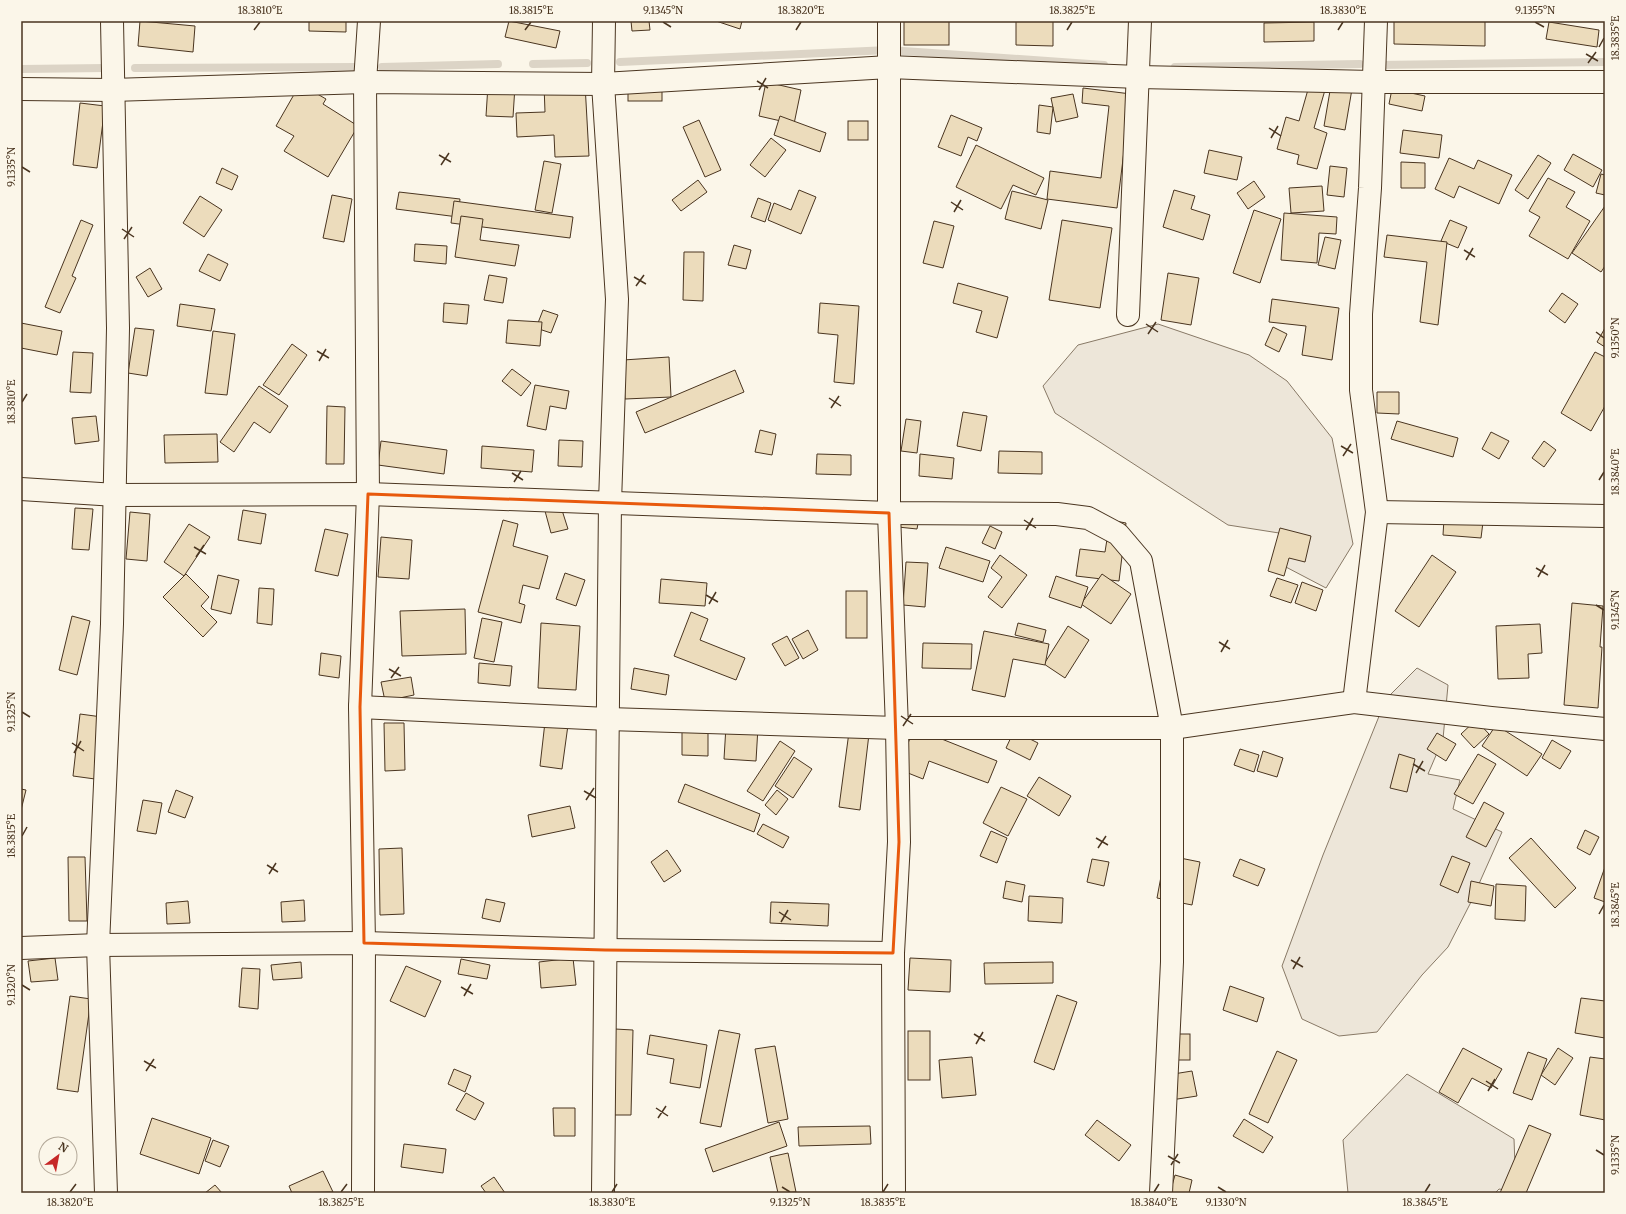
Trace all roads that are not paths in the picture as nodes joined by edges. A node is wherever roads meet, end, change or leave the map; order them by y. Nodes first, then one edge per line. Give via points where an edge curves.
1 (112, 21) edge
2 (368, 21) edge
3 (604, 21) edge
4 (889, 21) edge
5 (1140, 21) edge
6 (1376, 21) edge
7 (889, 67) junction
8 (1138, 77) junction
9 (365, 82) junction
10 (1373, 82) junction
11 (1605, 82) edge
12 (603, 84) junction
13 (21, 89) edge
14 (112, 90) junction
15 (1128, 315) dead end
16 (21, 490) edge
17 (368, 494) junction
18 (116, 495) junction
19 (610, 502) junction
20 (1377, 512) junction
21 (889, 513) junction
22 (1605, 516) edge
23 (1354, 702) junction
24 (360, 707) junction
25 (608, 719) junction
26 (897, 728) junction
27 (1172, 728) junction
28 (1605, 729) edge
29 (364, 942) junction
30 (98, 945) junction
31 (21, 948) edge
32 (605, 950) junction
33 (893, 953) junction
34 (106, 1193) edge
35 (363, 1193) edge
36 (603, 1193) edge
37 (894, 1193) edge
38 (1161, 1193) edge

1 - 14 street
2 - 9 street
3 - 12 street
4 - 7 street
5 - 8 street
6 - 10 street
7 - 8 street
7 - 12 street
7 - 21 street
8 - 10 street
8 - 15 street
9 - 12 street
9 - 14 street
9 - 17 street
10 - 11 street
10 - 20 street via 1370,188 1361,314 1361,390
12 - 19 street via 617,300
13 - 14 street
14 - 18 street via 118,328
16 - 18 street
17 - 18 street
17 - 19 street
17 - 24 street
18 - 30 street
19 - 21 street
19 - 25 street
20 - 22 street
20 - 23 street
21 - 26 street
21 - 27 street via 1057,514 1088,518 1118,534 1141,561
23 - 27 street
23 - 28 street
24 - 25 street
24 - 29 street
25 - 26 street
25 - 32 street
26 - 27 street
26 - 33 street via 898,842
27 - 38 street via 1172,962
29 - 30 street
29 - 32 street
29 - 35 street
30 - 31 street
30 - 34 street
32 - 33 street
32 - 36 street
33 - 37 street

